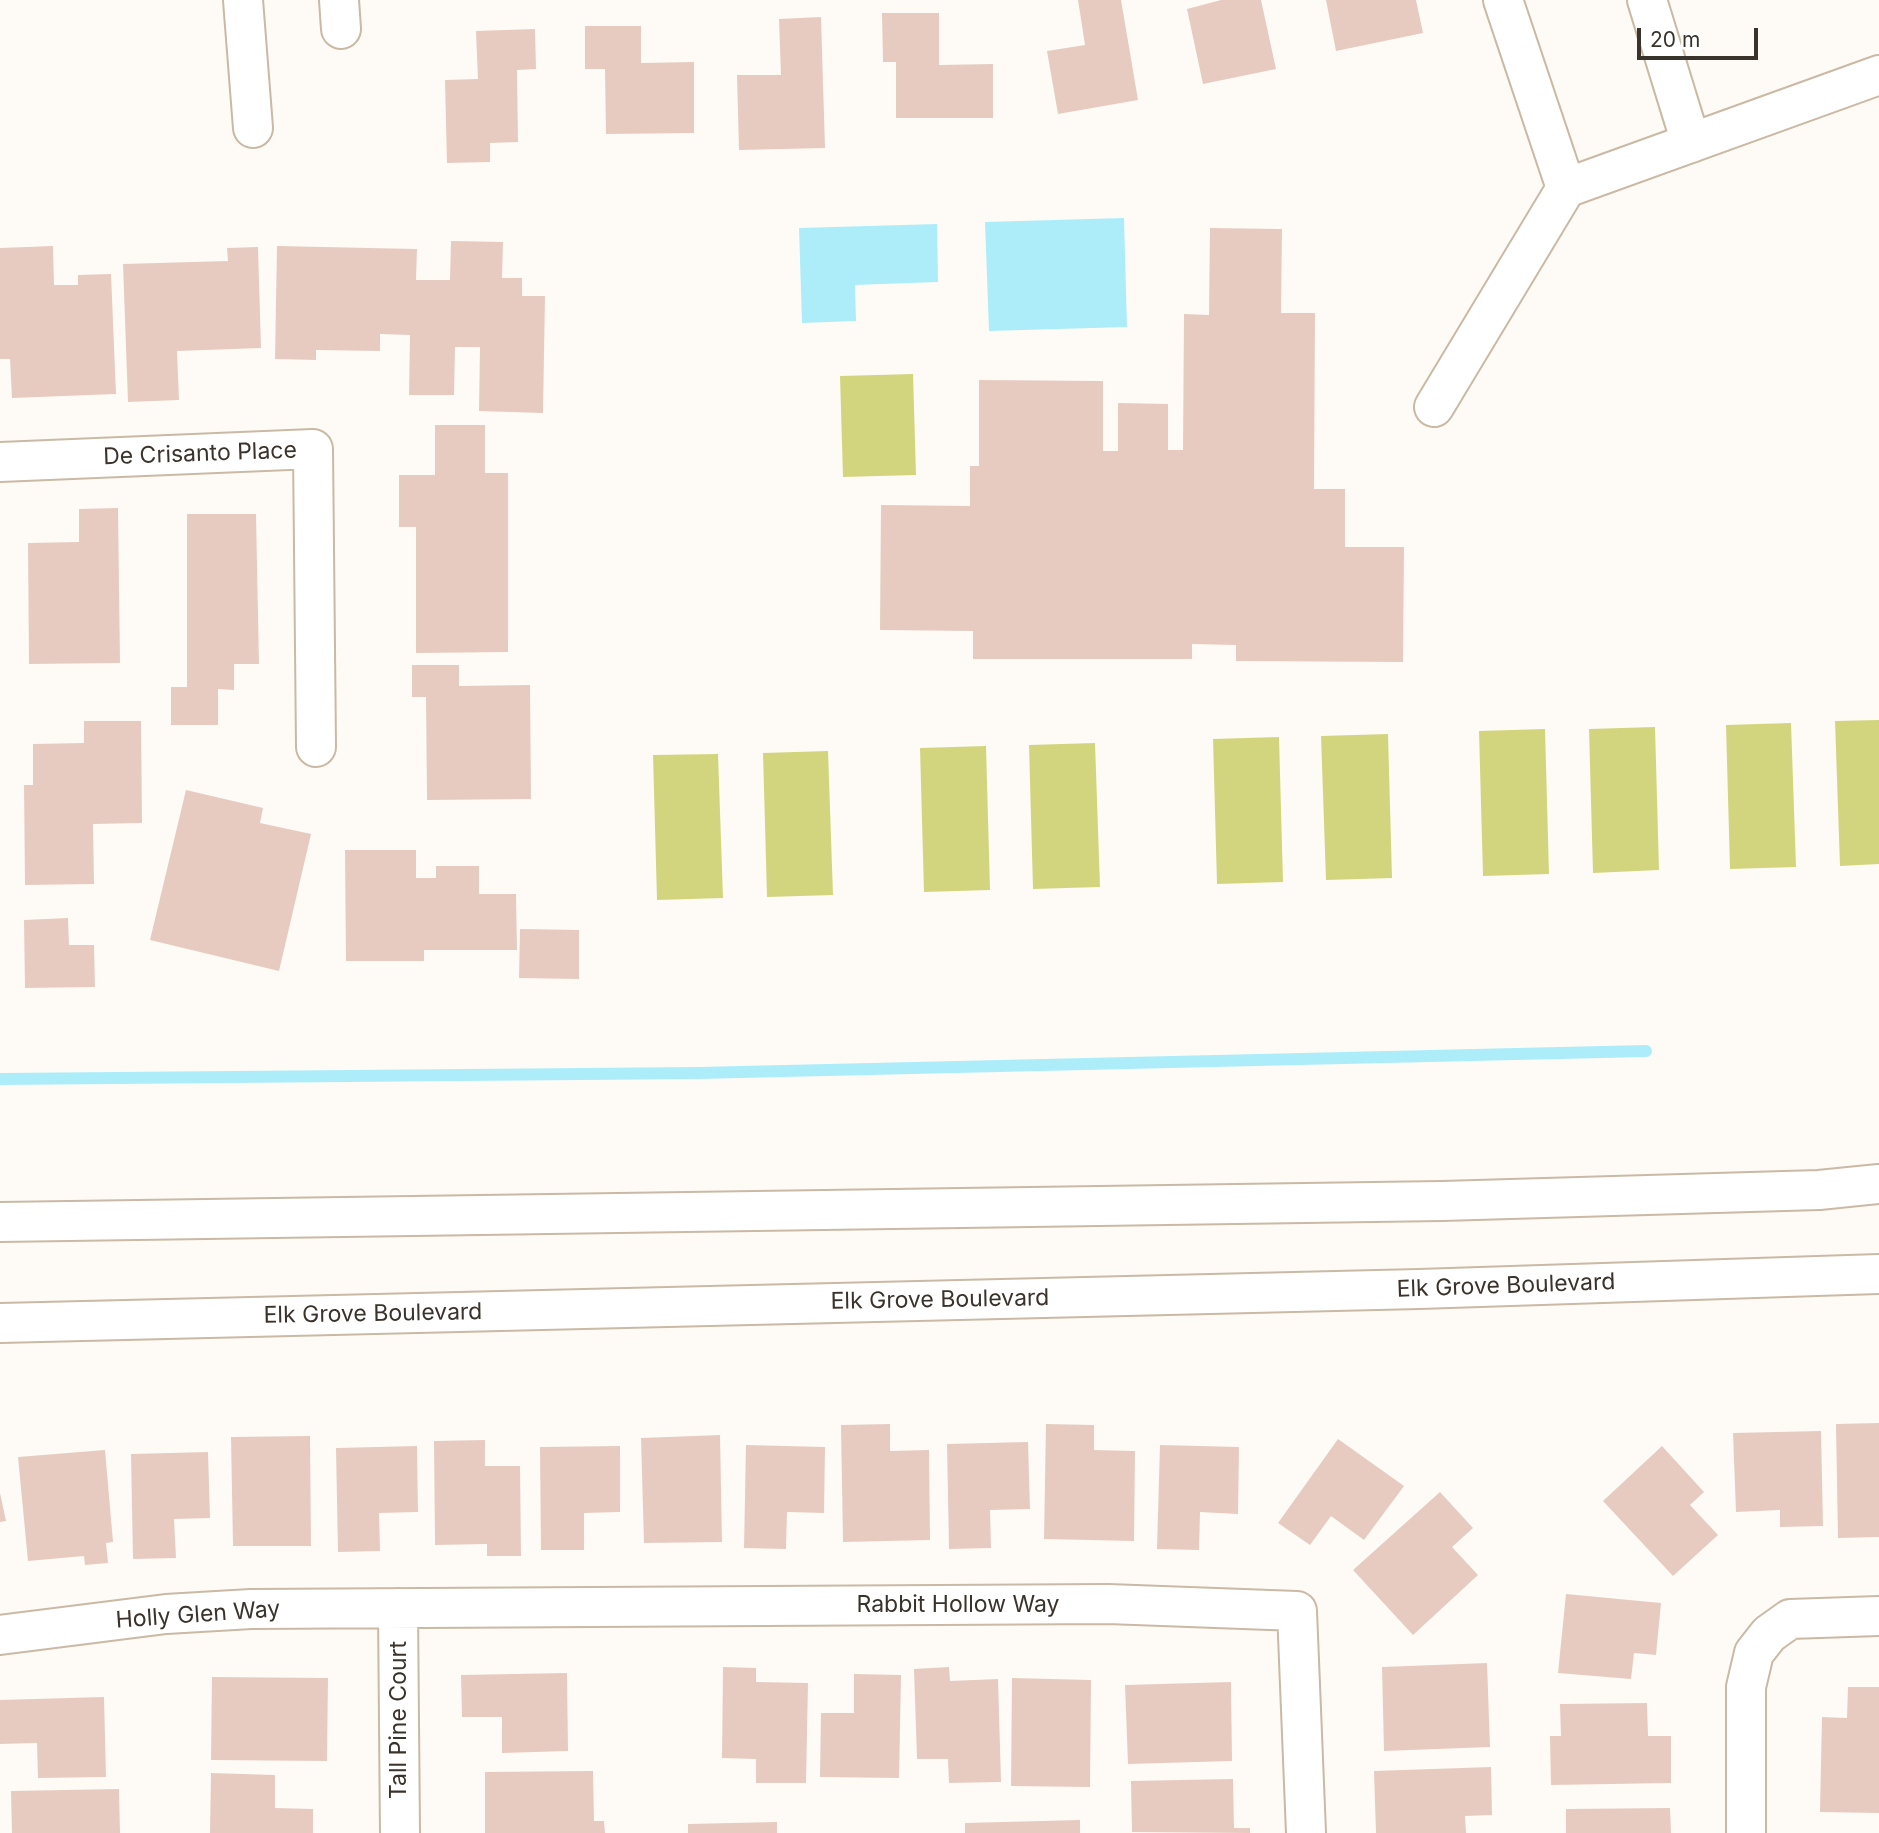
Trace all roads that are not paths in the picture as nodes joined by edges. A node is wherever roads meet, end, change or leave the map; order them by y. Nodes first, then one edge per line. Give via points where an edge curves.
1 (243, 0) edge
2 (1503, 0) edge
3 (1647, 0) edge
4 (1879, 75) edge
5 (253, 128) dead end
6 (1691, 143) junction
7 (1566, 188) junction
8 (1434, 407) dead end
9 (0, 462) edge
10 (316, 747) dead end
11 (1879, 1184) edge
12 (0, 1222) edge
13 (1879, 1274) edge
14 (0, 1322) edge
15 (398, 1608) junction
16 (1879, 1616) edge
17 (0, 1635) edge
18 (400, 1833) edge
19 (1306, 1833) edge
20 (1746, 1833) edge

1 - 5 main road
2 - 7 main road
3 - 6 main road
4 - 6 main road
6 - 7 main road
7 - 8 main road
9 - 10 main road, De Crisanto Place via 313,450
11 - 12 main road via 1819,1190 1442,1201
13 - 14 main road, Elk Grove Boulevard
15 - 17 main road, Holly Glen Way via 166,1614
15 - 18 main road, Tall Pine Court
15 - 19 main road, Rabbit Hollow Way via 1108,1604 1297,1611
16 - 20 main road via 1790,1619 1769,1634 1754,1653 1746,1687

